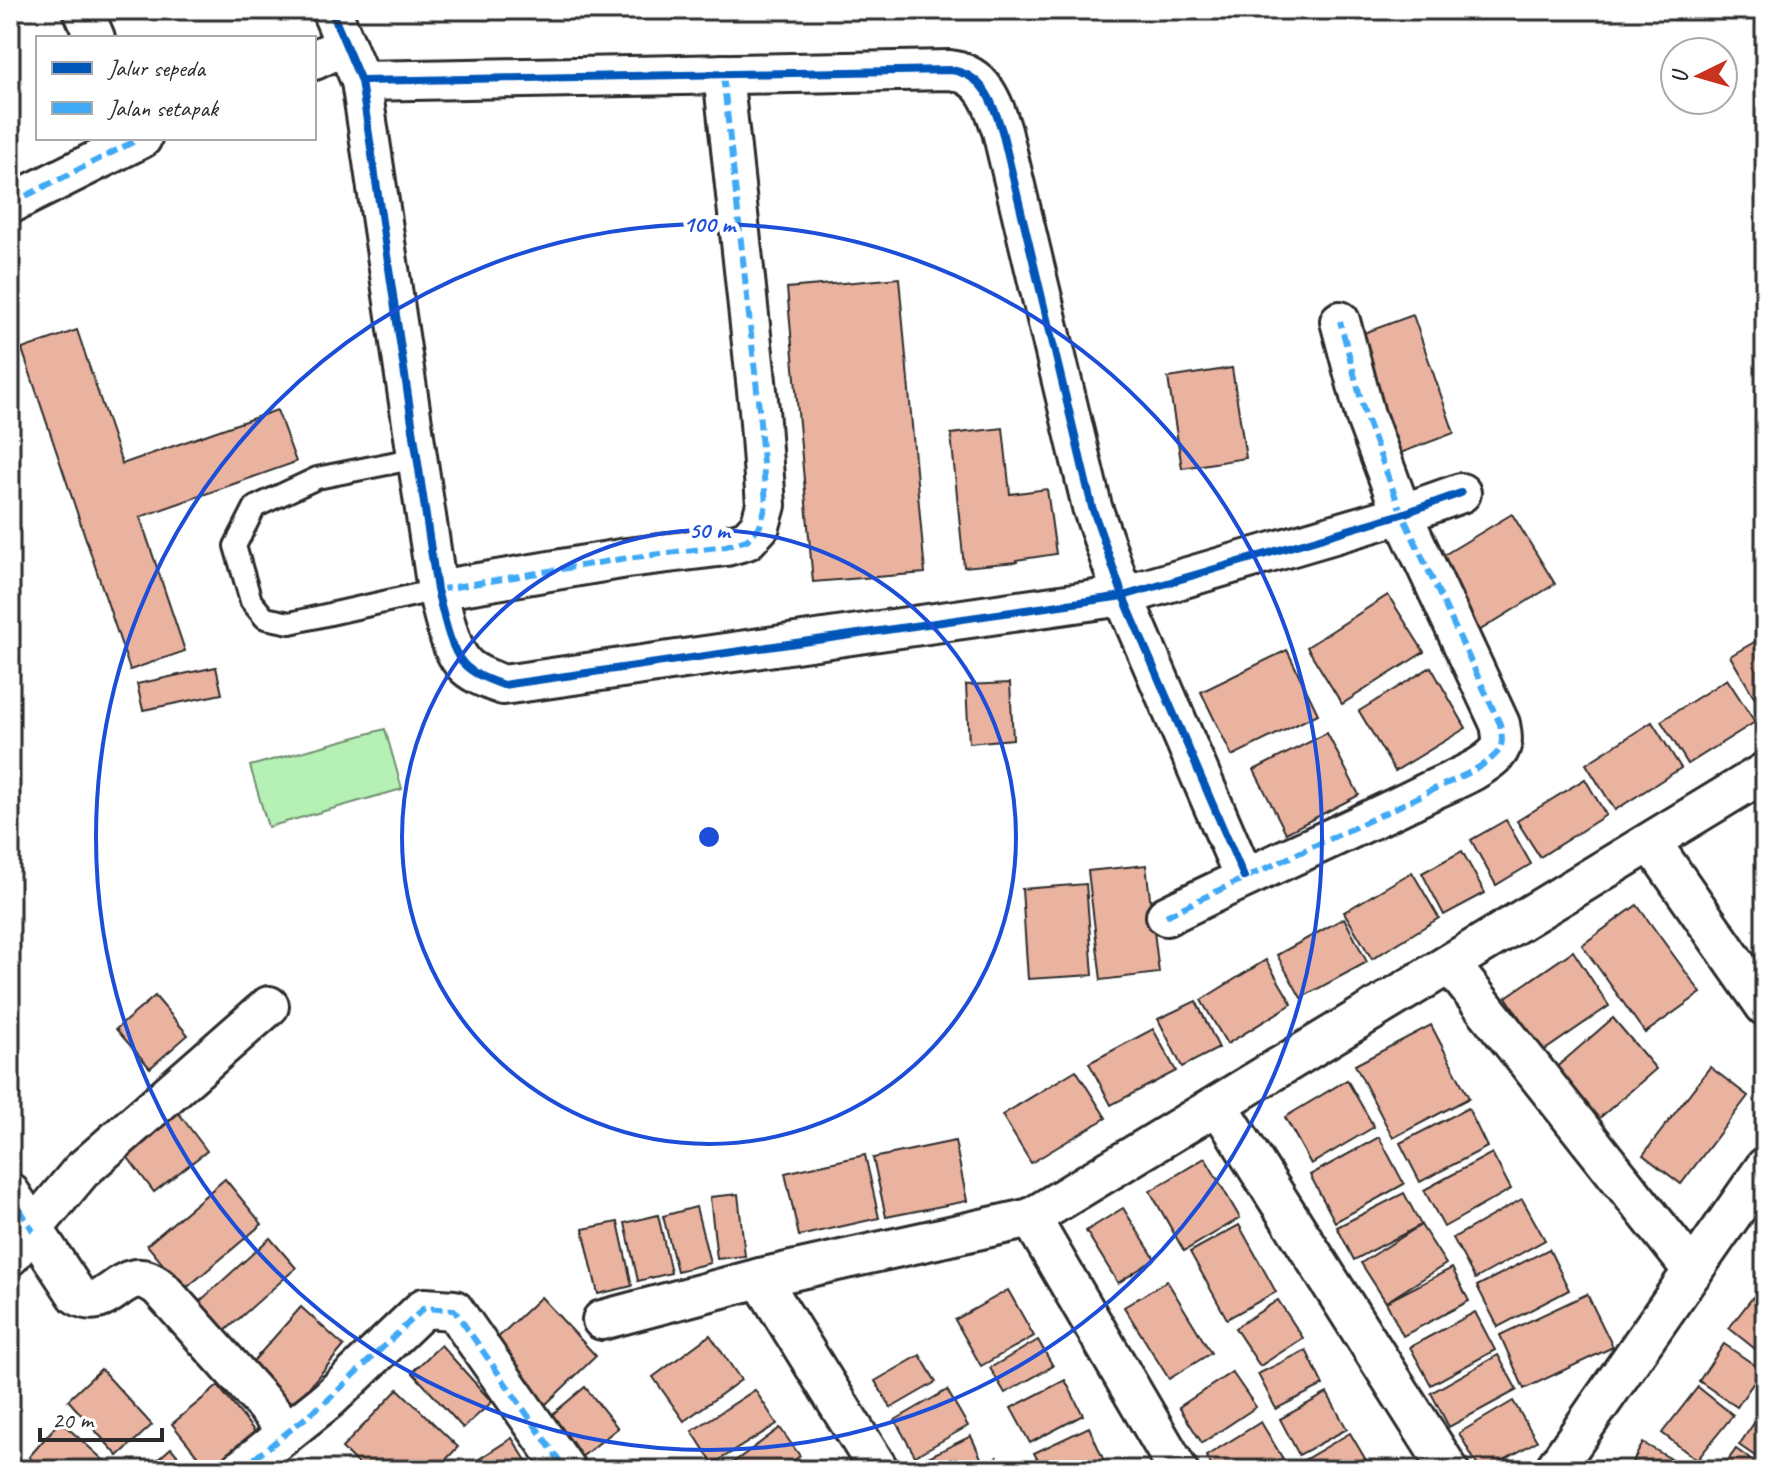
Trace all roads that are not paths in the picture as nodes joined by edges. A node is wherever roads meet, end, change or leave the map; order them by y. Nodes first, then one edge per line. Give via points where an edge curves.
1 (83, 10) edge
2 (331, 10) edge
3 (94, 36) edge
4 (330, 52) edge
5 (723, 74) junction
6 (361, 81) junction
7 (137, 140) edge
8 (10, 204) edge
9 (1340, 321) dead end
10 (417, 458) junction
11 (1461, 493) dead end
12 (1402, 514) junction
13 (437, 590) junction
14 (1123, 596) junction
15 (1765, 772) edge
16 (1651, 842) junction
17 (1244, 877) junction
18 (1166, 916) dead end
19 (1450, 964) junction
20 (269, 1006) dead end
21 (1765, 1006) edge
22 (1218, 1105) junction
23 (1765, 1167) edge
24 (10, 1193) edge
25 (1031, 1218) junction
26 (21, 1244) edge
27 (1693, 1271) junction
28 (760, 1278) junction
29 (602, 1320) dead end
30 (288, 1431) junction
31 (240, 1470) edge
32 (566, 1470) edge
33 (879, 1470) edge
34 (1178, 1470) edge
35 (1449, 1470) edge
36 (1554, 1470) edge

1 - 3 street
2 - 4 street
4 - 6 street
5 - 6 street
5 - 13 street via 759,409 766,505 760,526 747,540 726,546
5 - 14 street via 950,70 968,73 987,92 1002,131 1092,507
6 - 10 street
7 - 8 street
9 - 12 street via 1365,415
10 - 13 street
10 - 13 lane via 317,478 255,507 235,546 251,601 265,618 290,623
11 - 12 street
12 - 14 street
12 - 17 street via 1500,724 1500,750 1478,767
13 - 14 street via 463,664 503,685
14 - 17 street
15 - 16 street
16 - 19 street
16 - 21 street
17 - 18 street
19 - 22 street
19 - 27 street
20 - 26 street via 81,1171
22 - 25 street
22 - 35 street
23 - 27 street
24 - 26 street
25 - 28 street
25 - 34 street
26 - 30 street via 87,1301 133,1278 148,1278
27 - 36 street
28 - 29 street
28 - 33 street
30 - 31 street
30 - 32 street via 424,1308 454,1310

